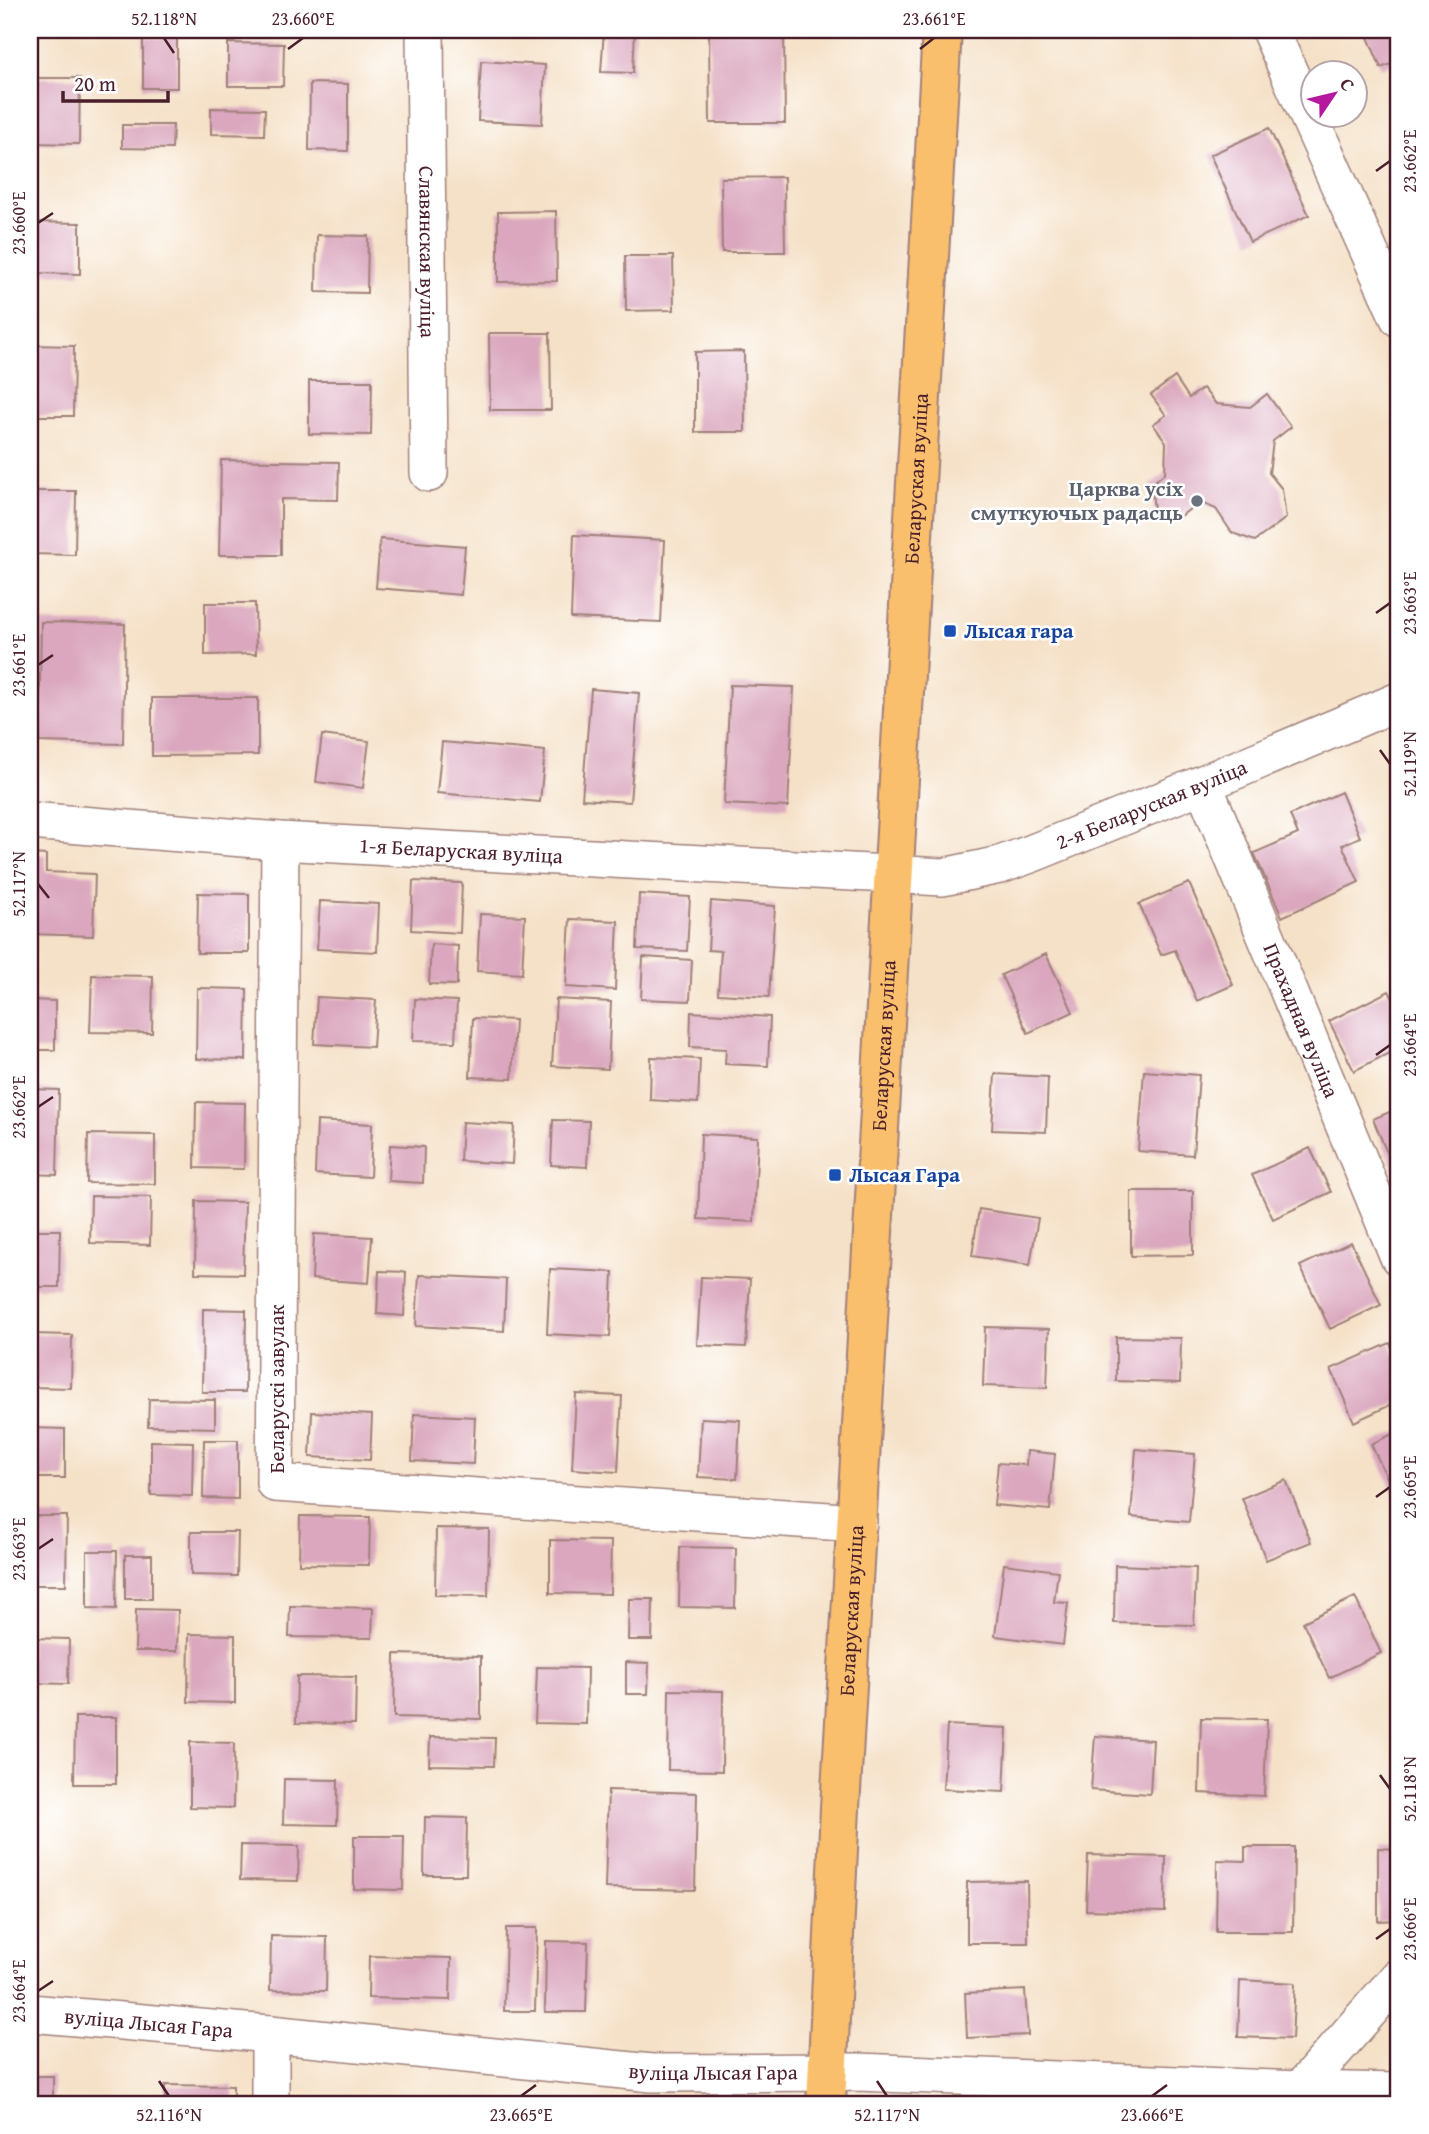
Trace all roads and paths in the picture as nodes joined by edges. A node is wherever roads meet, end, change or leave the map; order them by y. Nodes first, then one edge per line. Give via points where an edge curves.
1 (425, 30) edge
2 (942, 30) edge
3 (1270, 30) edge
4 (1399, 318) edge
5 (429, 473) dead end
6 (1399, 701) edge
7 (1203, 784) junction
8 (30, 821) edge
9 (280, 841) junction
10 (894, 875) junction
11 (1399, 1257) edge
12 (858, 1523) junction
13 (1399, 1977) edge
14 (30, 2013) edge
15 (270, 2034) junction
16 (827, 2088) edge
17 (1300, 2090) junction
18 (1399, 2092) edge
19 (270, 2104) edge

1 - 5 street, Славянская вуліца
2 - 10 main road, Беларуская вуліца
3 - 4 street
6 - 7 street, 2-я Беларуская вуліца
7 - 10 street, 2-я Беларуская вуліца via 1000,865 943,877
7 - 11 street, Прахадная вуліца
8 - 9 street, 1-я Беларуская вуліца
9 - 10 street, 1-я Беларуская вуліца
9 - 12 street, Беларускі завулак via 275,1483
10 - 12 main road, Беларуская вуліца
12 - 16 main road, Беларуская вуліца
13 - 17 street
14 - 15 street, вуліца Лысая Гара
15 - 16 street, вуліца Лысая Гара
15 - 19 street
16 - 17 street, вуліца Лысая Гара
17 - 18 street, вуліца Лысая Гара

